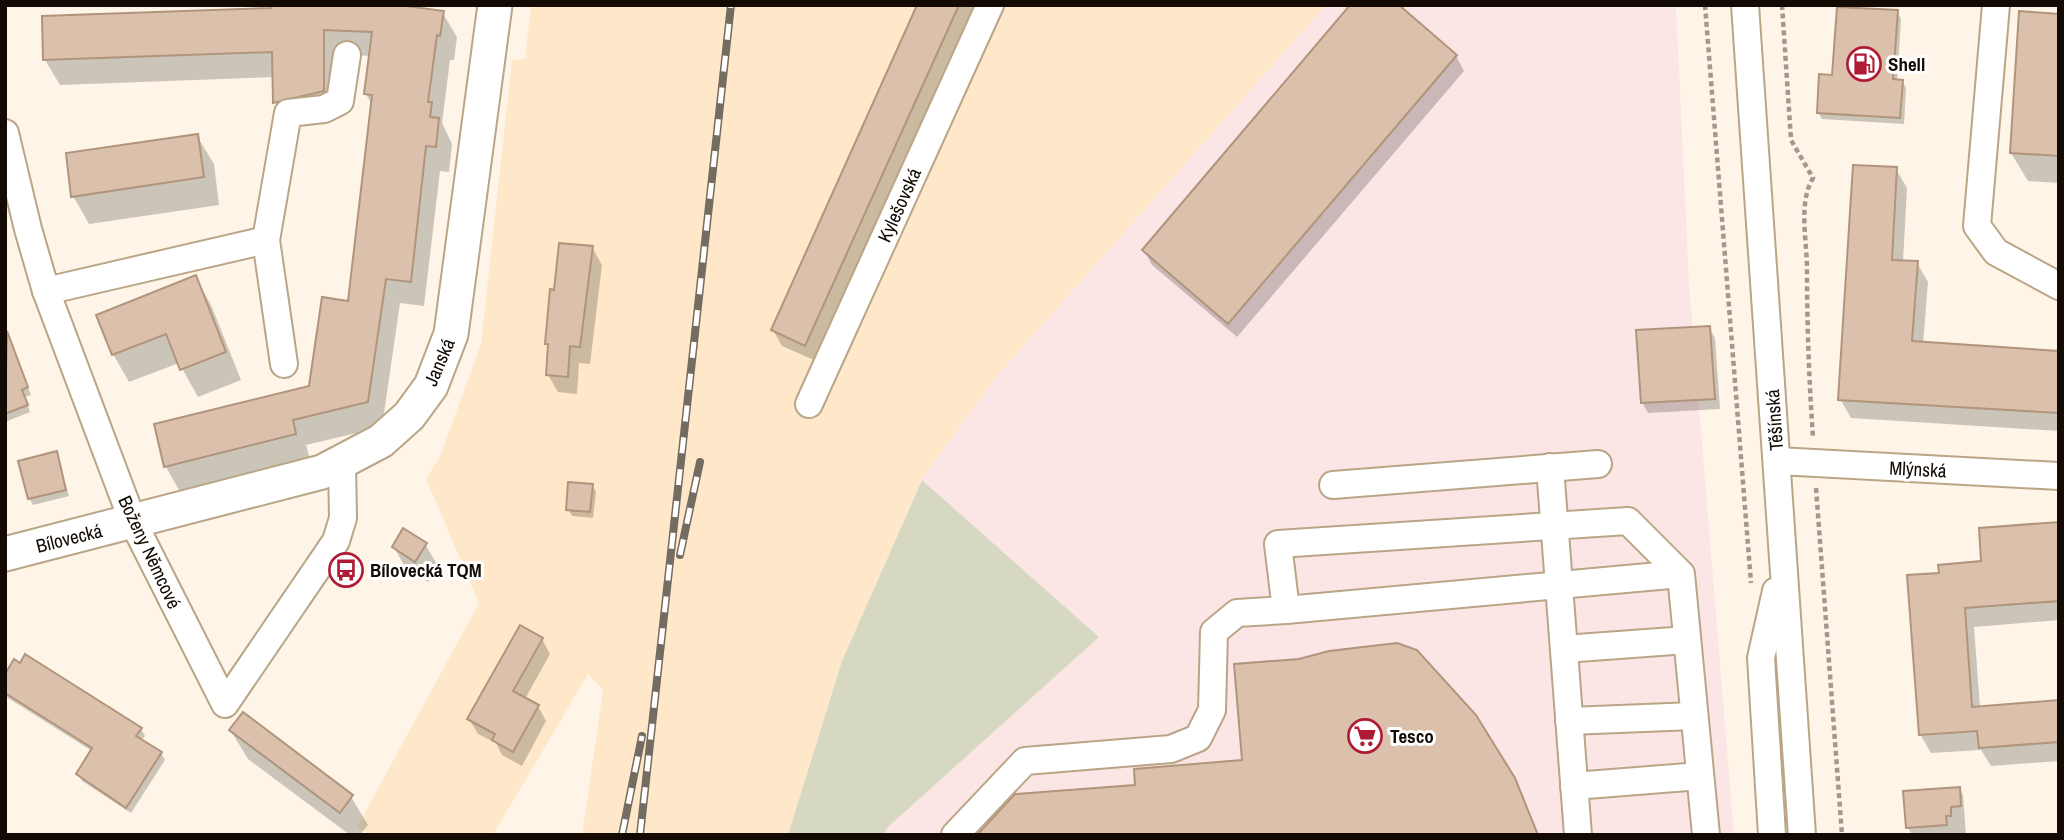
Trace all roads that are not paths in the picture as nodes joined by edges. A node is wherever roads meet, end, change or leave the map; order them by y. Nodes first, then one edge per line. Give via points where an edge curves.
1 (495, 5) edge
2 (990, 5) edge
3 (1745, 5) edge
4 (1996, 5) edge
5 (347, 55) dead end
6 (5, 133) edge
7 (266, 240) junction
8 (2059, 286) edge
9 (46, 291) junction
10 (284, 364) dead end
11 (809, 404) dead end
12 (1777, 461) junction
13 (342, 464) junction
14 (1598, 464) dead end
15 (1550, 467) junction
16 (2059, 475) edge
17 (1334, 485) dead end
18 (133, 522) junction
19 (1554, 525) junction
20 (5, 554) edge
21 (1783, 562) junction
22 (1681, 574) junction
23 (1559, 586) junction
24 (1286, 610) junction
25 (1687, 640) junction
26 (1564, 649) junction
27 (1694, 716) junction
28 (1569, 721) junction
29 (1700, 776) junction
30 (1574, 786) junction
31 (954, 835) edge
32 (1578, 835) edge
33 (1706, 835) edge
34 (1772, 835) edge
35 (1802, 835) edge

1 - 13 main road, Janská via 458,296 445,354 409,416 382,441
2 - 11 street, Kylešovská
3 - 12 street, Těšínská
4 - 8 street via 1977,226 1996,252
5 - 7 street via 340,101 324,109 288,113
6 - 9 street, Boženy Němcové
7 - 9 street
7 - 10 street
9 - 18 street, Boženy Němcové
12 - 16 street, Mlýnská
12 - 21 street, Těšínská
13 - 18 main road, Janská
13 - 18 street, Boženy Němcové via 343,518 336,541 225,704
14 - 15 street
15 - 17 street
15 - 19 street
18 - 20 main road, Bílovecká
19 - 22 street via 1628,522
19 - 23 street
19 - 24 street via 1278,544
21 - 34 street via 1761,658
21 - 35 street, Těšínská
22 - 23 street
22 - 25 street
23 - 24 street
23 - 26 street
24 - 31 street via 1237,612 1214,632 1212,709 1198,738 1171,749 1025,761
25 - 26 street
25 - 27 street
26 - 28 street
27 - 28 street
27 - 29 street
28 - 30 street
29 - 30 street
29 - 33 street
30 - 32 street

